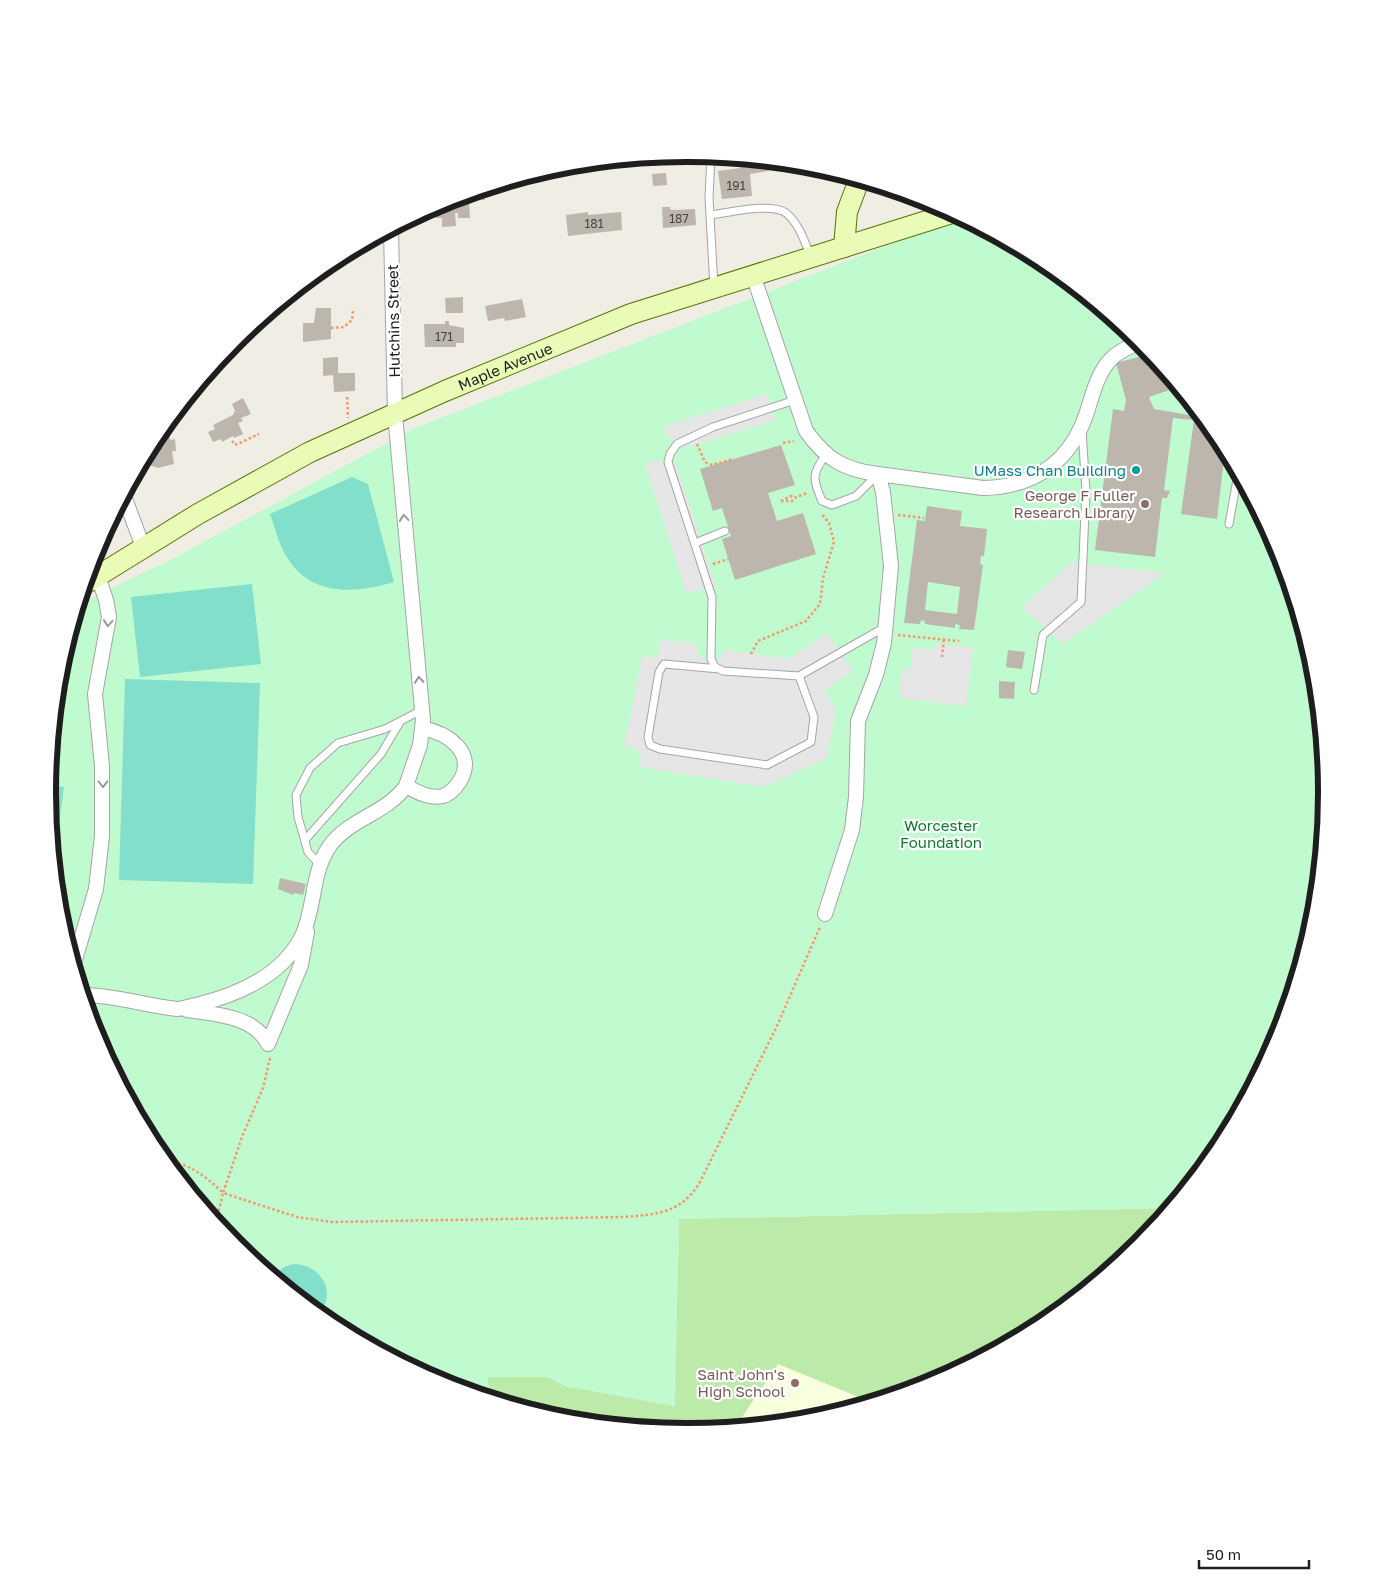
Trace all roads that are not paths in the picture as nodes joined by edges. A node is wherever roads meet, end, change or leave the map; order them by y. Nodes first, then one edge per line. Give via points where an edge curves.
1 (710, 163) edge
2 (857, 185) edge
3 (710, 215) junction
4 (942, 216) edge
5 (391, 236) edge
6 (844, 247) junction
7 (811, 257) junction
8 (753, 275) junction
9 (714, 287) junction
10 (1133, 346) edge
11 (796, 400) junction
12 (395, 414) junction
13 (1082, 425) junction
14 (826, 455) junction
15 (878, 474) junction
16 (1236, 483) edge
17 (127, 503) edge
18 (1229, 524) dead end
19 (725, 531) dead end
20 (695, 543) junction
21 (143, 547) junction
22 (94, 579) edge
23 (93, 582) edge
24 (885, 626) junction
25 (720, 669) junction
26 (799, 676) junction
27 (1034, 690) dead end
28 (422, 710) junction
29 (401, 721) junction
30 (422, 728) junction
31 (406, 786) junction
32 (304, 840) junction
33 (321, 866) junction
34 (825, 914) road end
35 (307, 923) junction
36 (77, 952) edge
37 (90, 996) edge
38 (180, 1009) junction

1 - 3 lane
2 - 6 main road via 847,212
3 - 7 lane via 752,209 786,213 796,225
3 - 9 lane
4 - 6 main road, Maple Avenue
5 - 12 street, Hutchins Street
6 - 7 main road, Maple Avenue
7 - 8 main road, Maple Avenue
8 - 9 main road, Maple Avenue
8 - 11 street
9 - 12 main road, Maple Avenue via 605,323
10 - 13 street via 1106,364
11 - 14 street via 806,432
11 - 20 lane via 713,427 677,444 668,462
12 - 21 main road, Maple Avenue via 310,452
28 -> 12 street, Hutchins Street
13 - 15 street via 1067,453 1056,463 1015,484 967,487
13 - 27 lane via 1086,491 1080,602 1042,635
14 - 15 street via 839,464
14 - 15 lane via 816,467 814,482 822,501 832,505 856,496
15 - 24 street via 891,566
16 - 18 lane
17 - 21 street
19 - 20 lane
20 - 25 lane via 712,597 711,659
21 - 22 main road, Maple Avenue
23 -> 36 street via 106,600 109,617 95,694 102,766 102,836 96,889
24 - 26 lane
24 - 34 street via 877,672 858,721 856,798 850,838
25 - 26 lane via 736,673
25 - 26 lane via 664,664 659,672 648,737 650,745 767,765 811,742 814,717
28 - 29 lane
28 - 30 street, Hutchins Street
29 - 32 lane via 380,754
29 - 32 lane via 338,743 310,768 296,795
30 - 31 street, Hutchins Street via 420,745
30 - 31 street via 438,732 457,745 464,758 464,771 456,787 445,795 426,795
31 - 33 street via 390,803 338,836
32 - 33 lane via 308,852
33 - 35 street
35 - 38 street via 292,951 255,983 223,998
35 - 38 street via 301,965 268,1044 256,1028 244,1021
37 - 38 street

